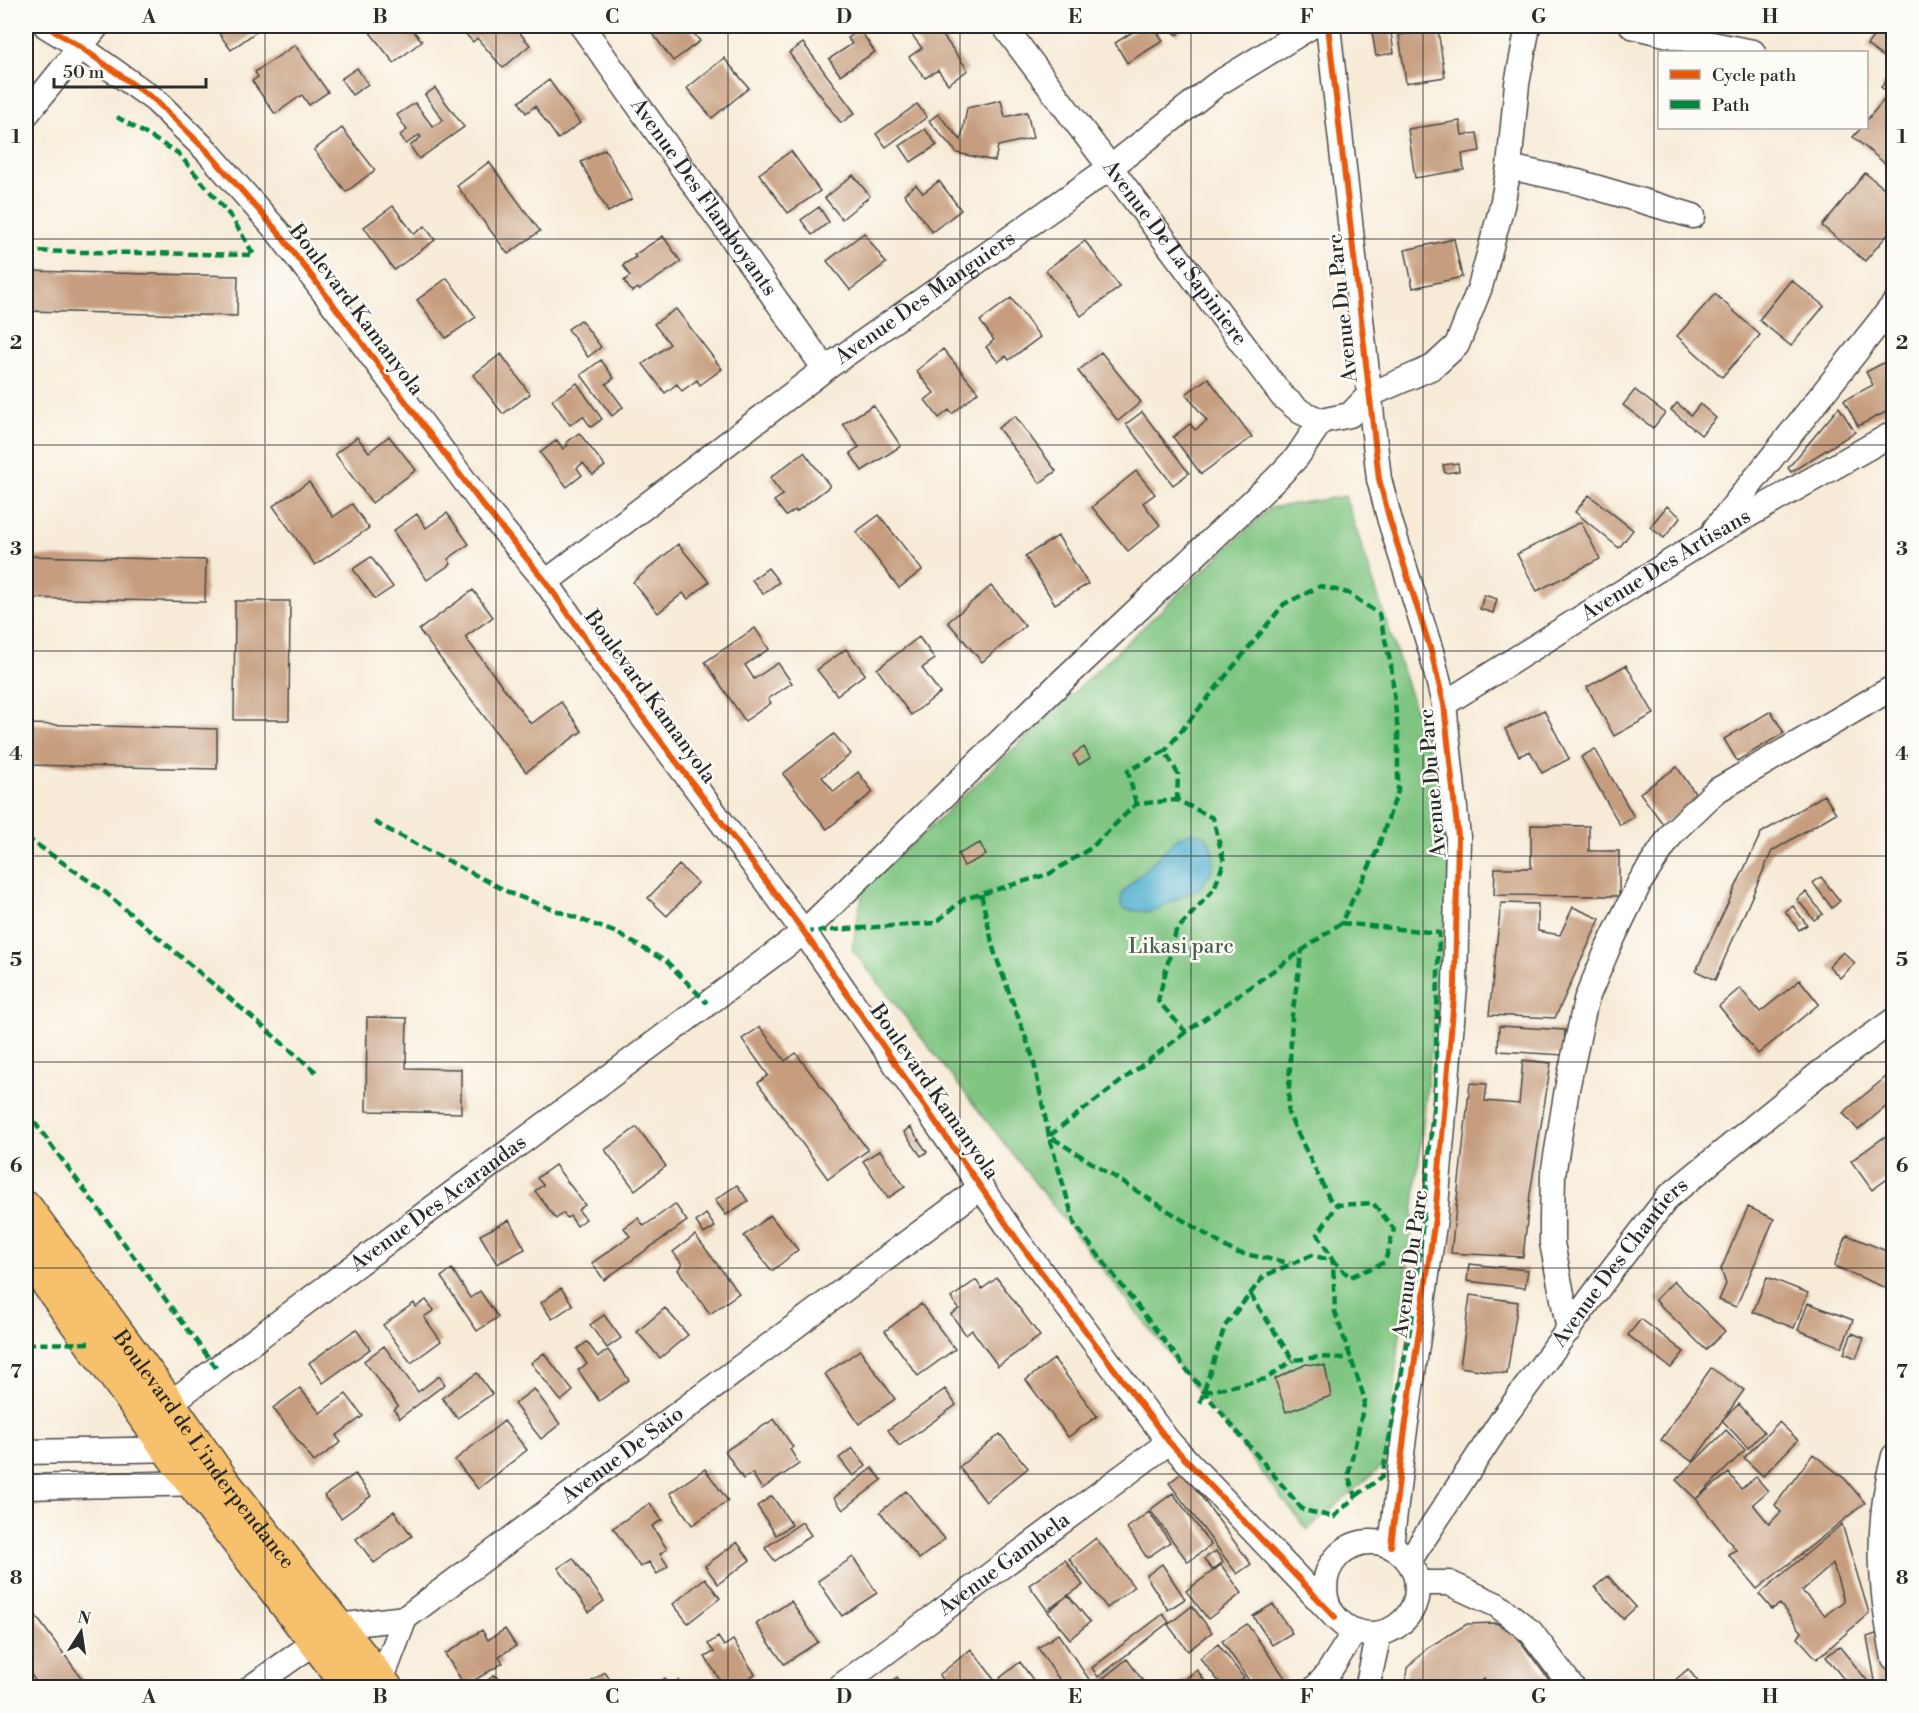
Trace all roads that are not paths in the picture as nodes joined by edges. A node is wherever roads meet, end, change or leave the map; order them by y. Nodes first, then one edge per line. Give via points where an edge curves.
1 (45, 26) edge
2 (97, 26) edge
3 (582, 26) edge
4 (1005, 26) edge
5 (1312, 26) edge
6 (1328, 26) edge
7 (1528, 26) edge
8 (1632, 26) edge
9 (80, 46) junction
10 (1749, 51) edge
11 (26, 115) edge
12 (1111, 167) junction
13 (1509, 167) junction
14 (1693, 216) dead end
15 (1893, 304) edge
16 (825, 369) junction
17 (1369, 395) junction
18 (1321, 421) junction
19 (1893, 433) edge
20 (1708, 538) junction
21 (546, 582) junction
22 (1893, 687) edge
23 (1444, 704) junction
24 (804, 932) junction
25 (1893, 1020) edge
26 (980, 1188) junction
27 (26, 1208) edge
28 (26, 1253) edge
29 (1569, 1330) junction
30 (169, 1404) junction
31 (1169, 1442) junction
32 (184, 1449) junction
33 (26, 1452) edge
34 (1893, 1456) edge
35 (208, 1483) junction
36 (26, 1487) edge
37 (1406, 1563) junction
38 (1335, 1617) junction
39 (405, 1618) junction
40 (1355, 1631) junction
41 (327, 1634) junction
42 (1379, 1634) junction
43 (1893, 1658) edge
44 (372, 1686) edge
45 (250, 1688) edge
46 (838, 1688) edge
47 (1315, 1688) edge
48 (1366, 1688) edge
49 (1572, 1688) edge

1 - 9 street, Boulevard Kamanyola
2 - 9 street
3 - 16 street, Avenue Des Flamboyants
4 - 12 street, Avenue De La Sapiniere
5 - 12 street, Avenue Des Manguiers via 1216,84
6 - 17 street, Avenue Du Parc
7 - 13 street via 1517,84
8 - 10 street
9 - 11 street
9 - 21 street, Boulevard Kamanyola via 154,100 207,150 278,232 481,503
12 - 16 street, Avenue Des Manguiers
12 - 18 street, Avenue De La Sapiniere via 1282,396 1301,412
13 - 14 street via 1578,182
13 - 17 street via 1480,287 1457,345 1433,367
15 - 20 street
16 - 21 street, Avenue Des Manguiers
17 - 18 street via 1350,415
17 - 23 street, Avenue Du Parc via 1382,489
18 - 24 street, Avenue Des Acarandas via 1297,457 1276,478
19 - 20 street, Avenue Des Artisans
20 - 23 street, Avenue Des Artisans
21 - 24 street, Boulevard Kamanyola
22 - 29 street via 1716,791 1673,832 1636,891 1586,1000 1553,1175 1552,1243
23 - 37 street, Avenue Du Parc via 1458,837 1455,986 1436,1218 1404,1437
24 - 26 street, Boulevard Kamanyola
24 - 30 street, Avenue Des Acarandas
25 - 29 street, Avenue Des Chantiers via 1821,1072 1668,1197
26 - 31 street, Boulevard Kamanyola
26 - 39 street, Avenue De Saio
27 - 30 highway, Boulevard de L'inderpendance
28 - 32 highway, Boulevard de L'inderpendance
29 - 37 street, Avenue Des Chantiers via 1497,1426
30 - 32 highway, Boulevard de L'inderpendance
31 - 38 street, Boulevard Kamanyola
31 - 46 street, Avenue Gambela
32 - 33 street
32 - 35 highway, Boulevard de L'inderpendance
34 - 43 street via 1886,1482 1881,1551 1883,1599
35 - 36 street
35 - 41 highway, Boulevard de L'inderpendance
37 - 38 street via 1377,1542 1350,1546 1339,1554 1330,1565 1324,1592
37 - 42 street via 1417,1594 1414,1606 1400,1624
37 - 49 street via 1497,1605 1531,1632
38 - 40 street
39 - 41 street, Avenue De Saio
39 - 44 street
40 - 42 street
40 - 47 street
41 - 44 highway, Boulevard de L'inderpendance
41 - 45 street, Avenue De Saio
42 - 48 street

